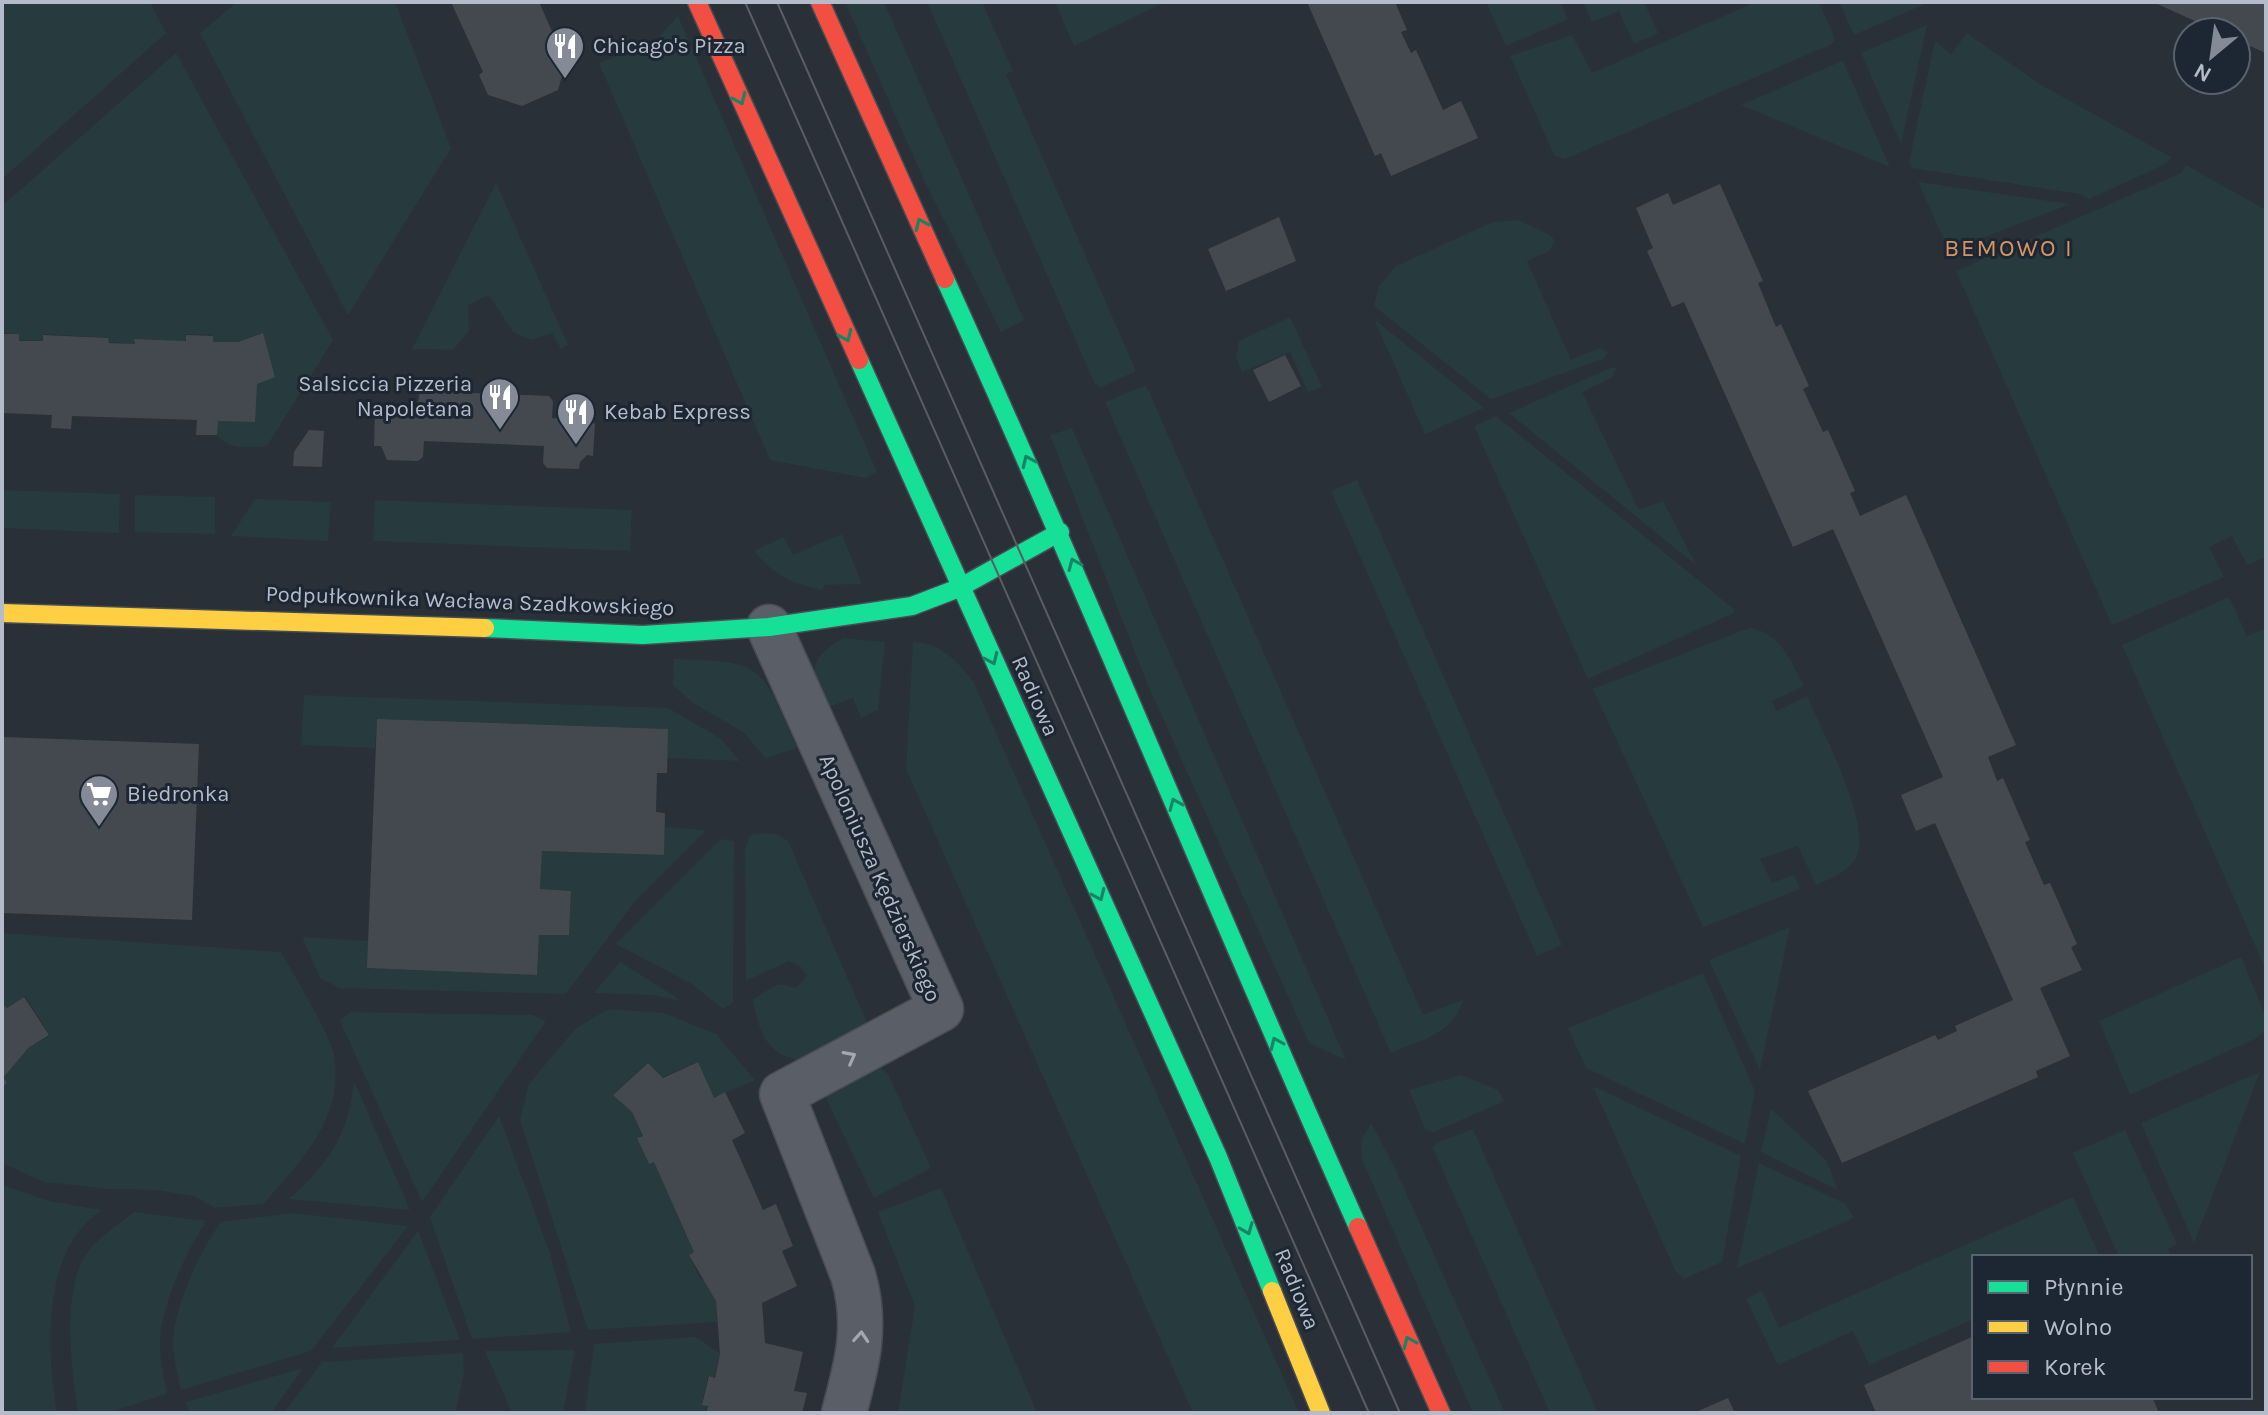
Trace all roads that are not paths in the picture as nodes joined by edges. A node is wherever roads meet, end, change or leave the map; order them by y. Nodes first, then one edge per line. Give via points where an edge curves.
1 (697, 2) edge
2 (820, 2) edge
3 (1060, 532) junction
4 (959, 588) junction
5 (2, 613) edge
6 (769, 627) junction
7 (844, 1413) edge
8 (1321, 1413) edge
9 (1441, 1413) edge

1 -> 4 street, Radiowa
3 -> 2 street
3 - 4 street, Podpułkownika Wacława Szadkowskiego
9 -> 3 street via 1274,1039
4 - 6 street, Podpułkownika Wacława Szadkowskiego via 901,609
4 -> 8 street, Radiowa via 1218,1157
5 - 6 street, Podpułkownika Wacława Szadkowskiego via 643,635
7 -> 6 street, Apoloniusza Kędzierskiego via 860,1354 861,1306 782,1094 941,1009

